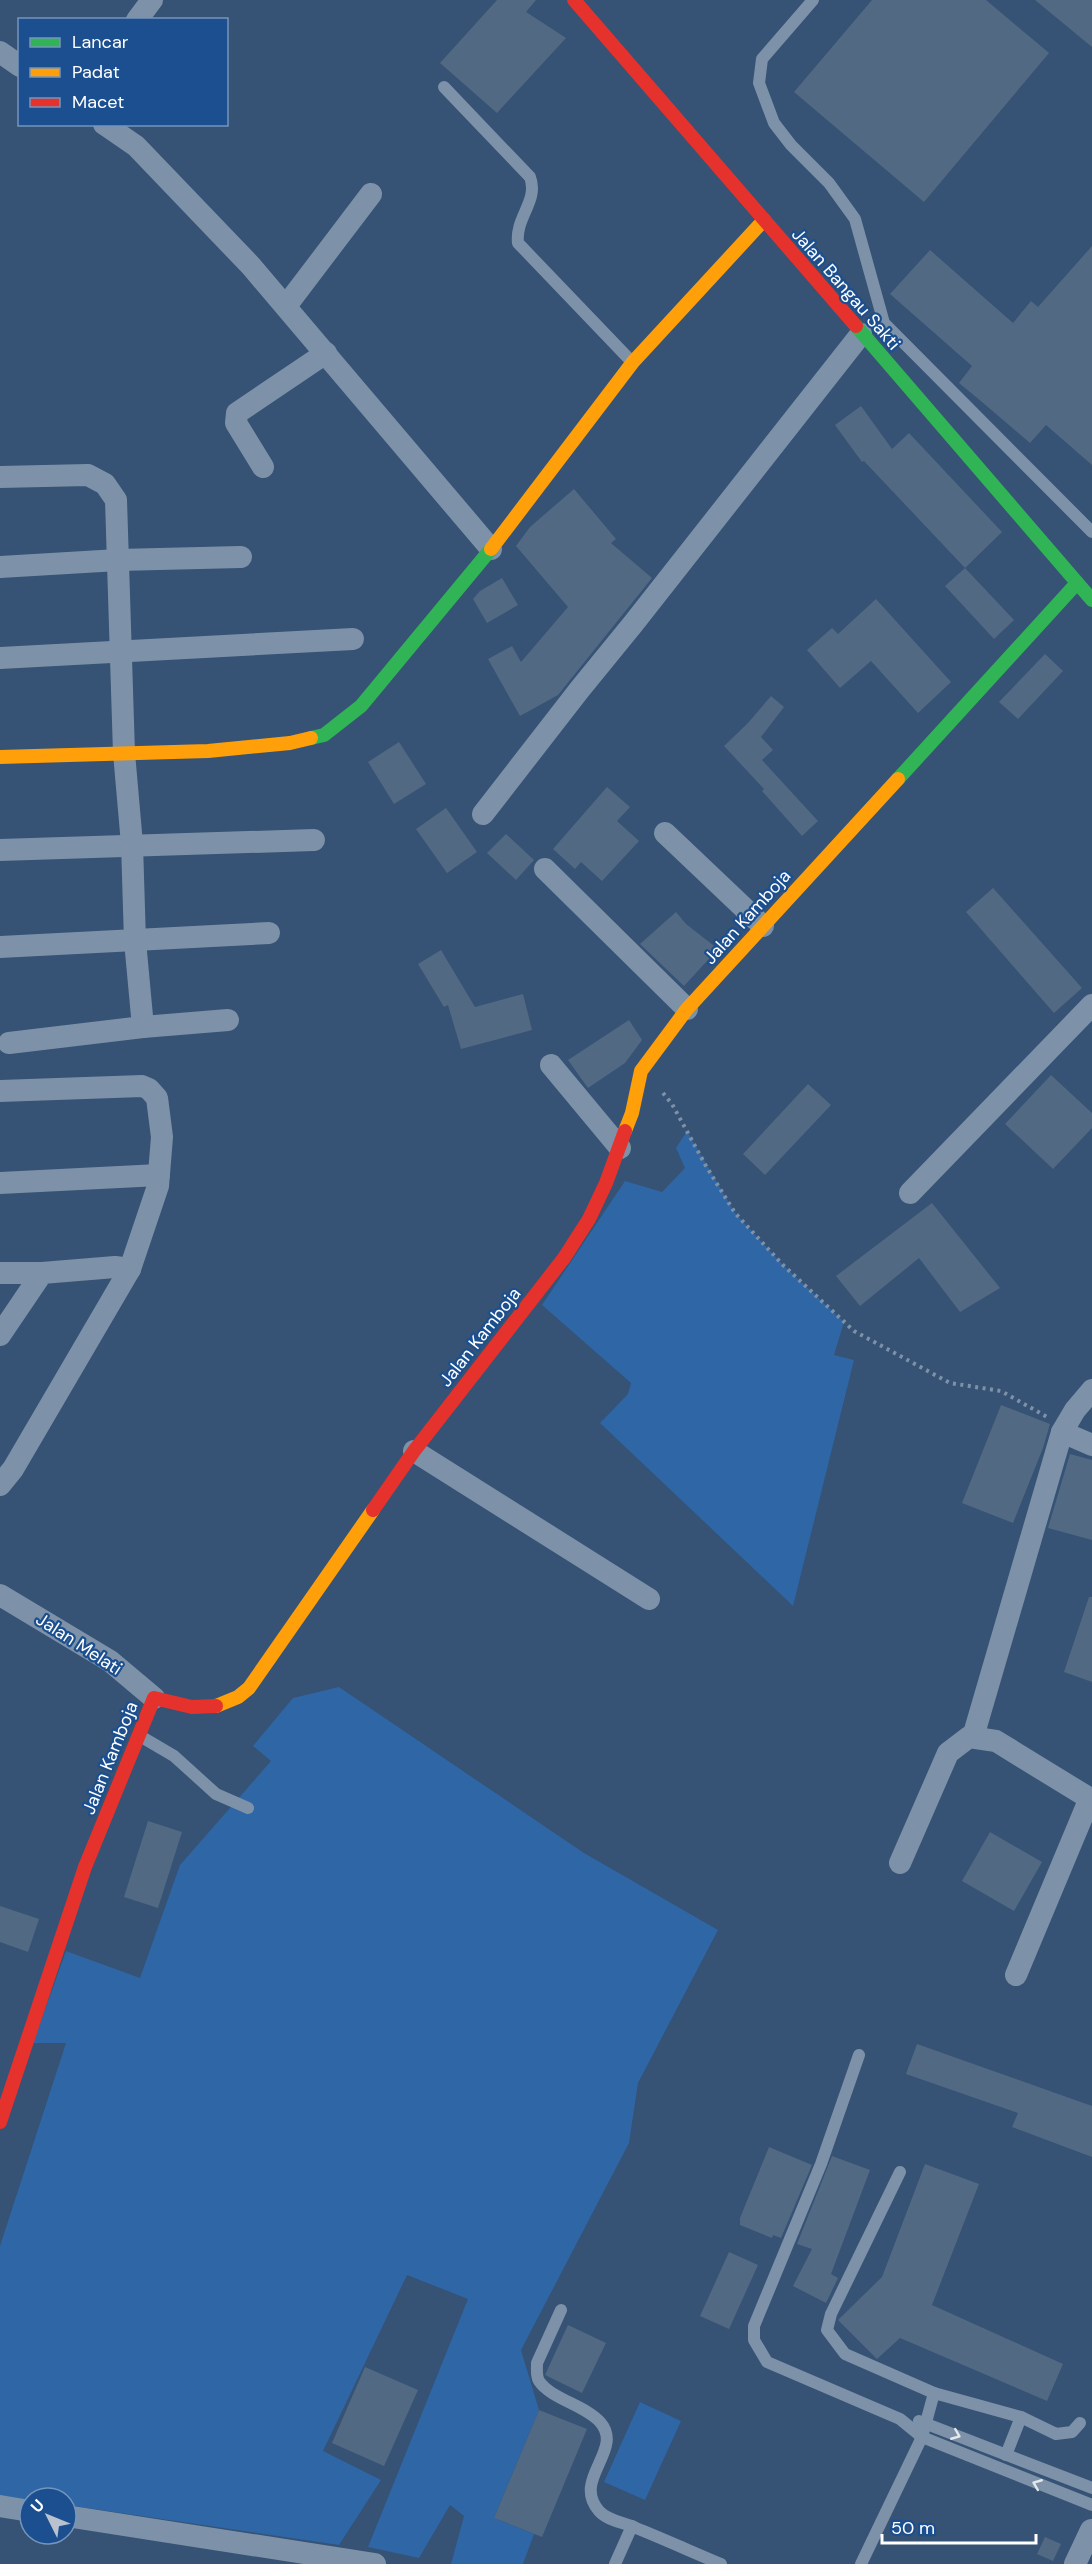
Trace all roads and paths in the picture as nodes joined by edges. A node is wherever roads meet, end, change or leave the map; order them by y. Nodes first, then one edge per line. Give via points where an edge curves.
1 (152, 0) edge
2 (574, 0) edge
3 (813, 0) edge
4 (138, 18) edge
5 (0, 52) edge
6 (18, 65) edge
7 (444, 87) dead end
8 (107, 126) edge
9 (371, 194) dead end
10 (764, 220) junction
11 (286, 306) junction
12 (861, 334) junction
13 (326, 353) junction
14 (633, 362) junction
15 (263, 466) dead end
16 (0, 477) edge
17 (1092, 532) edge
18 (490, 549) junction
19 (241, 557) dead end
20 (118, 560) junction
21 (0, 567) edge
22 (1077, 583) junction
23 (1092, 600) edge
24 (353, 639) dead end
25 (121, 653) junction
26 (0, 658) edge
27 (124, 753) junction
28 (0, 757) edge
29 (483, 814) dead end
30 (665, 833) dead end
31 (314, 840) dead end
32 (132, 844) junction
33 (0, 850) edge
34 (545, 869) dead end
35 (763, 926) junction
36 (269, 933) dead end
37 (135, 941) junction
38 (0, 947) edge
39 (1092, 1005) edge
40 (687, 1009) junction
41 (228, 1020) dead end
42 (143, 1027) junction
43 (9, 1043) dead end
44 (551, 1065) dead end
45 (641, 1071) junction
46 (0, 1092) edge
47 (620, 1148) junction
48 (159, 1175) junction
49 (0, 1183) edge
50 (910, 1193) dead end
51 (130, 1269) junction
52 (0, 1273) edge
53 (42, 1273) junction
54 (0, 1335) edge
55 (1092, 1390) edge
56 (1064, 1429) junction
57 (1092, 1445) edge
58 (414, 1451) junction
59 (0, 1485) edge
60 (0, 1595) edge
61 (650, 1599) dead end
62 (154, 1698) junction
63 (140, 1736) junction
64 (973, 1737) junction
65 (1091, 1799) edge
66 (248, 1808) dead end
67 (900, 1863) dead end
68 (1016, 1975) dead end
69 (859, 2055) dead end
70 (0, 2122) edge
71 (900, 2172) dead end
72 (561, 2310) dead end
73 (934, 2393) junction
74 (1021, 2417) junction
75 (900, 2419) junction
76 (925, 2422) junction
77 (1080, 2423) dead end
78 (922, 2437) junction
79 (1006, 2455) junction
80 (1092, 2488) edge
81 (1092, 2505) edge
82 (0, 2506) edge
83 (18, 2509) edge
84 (78, 2518) edge
85 (632, 2526) junction
86 (1092, 2529) edge
87 (375, 2564) edge
88 (615, 2564) edge
89 (721, 2564) edge
90 (861, 2564) edge
91 (1075, 2564) edge

1 - 4 street
2 - 10 street, Jalan Bangau Sakti
3 - 17 lane via 762,58 759,83 774,123 829,183 855,219 884,323
5 - 6 street
7 - 14 lane via 530,177 533,192 519,224 518,243
8 - 11 street via 136,146 205,215
9 - 11 street
10 - 12 street, Jalan Bangau Sakti
10 - 14 street
11 - 13 street
12 - 22 street, Jalan Bangau Sakti
12 - 29 street
13 - 15 street via 237,413 236,423
13 - 18 street
14 - 18 street
16 - 20 street via 88,475 105,484 116,500
18 - 27 street via 361,706 324,735 290,743 208,751
19 - 20 street
20 - 21 street
20 - 25 street
22 - 23 street, Jalan Bangau Sakti
22 - 35 street, Jalan Kamboja
24 - 25 street
25 - 26 street
25 - 27 street
27 - 28 street
27 - 32 street
30 - 35 street
31 - 32 street
32 - 33 street
32 - 37 street
34 - 40 street
35 - 40 street, Jalan Kamboja
36 - 37 street
37 - 38 street
37 - 42 street
39 - 50 street
40 - 45 street, Jalan Kamboja
41 - 42 street
42 - 43 street
44 - 47 street
45 - 47 street, Jalan Kamboja
45 - 56 path via 672,1104 735,1213 783,1265 854,1331 950,1383 1001,1391
46 - 48 street via 142,1086 149,1089 157,1098 162,1137
47 - 58 street, Jalan Kamboja via 589,1219 564,1258
48 - 49 street
48 - 51 street
51 - 53 street
51 - 59 street
52 - 53 street
53 - 54 street
55 - 56 street
56 - 57 street
56 - 64 street
58 - 61 street
58 - 62 street, Jalan Kamboja via 249,1688 220,1707 181,1707
60 - 62 street, Jalan Melati via 110,1661
62 - 63 street, Jalan Kamboja
63 - 66 lane via 174,1756 216,1794
63 - 70 street, Jalan Kamboja via 85,1868
64 - 65 street via 996,1741
64 - 67 street via 959,1742 948,1754
65 - 68 street
69 - 75 lane via 821,2164 754,2326 754,2340 767,2361
71 - 73 lane via 831,2314 827,2330 845,2354
72 - 85 lane via 537,2363 538,2380 602,2423 608,2442 591,2480 590,2499 607,2518
73 - 74 lane
73 - 76 lane
74 - 77 lane via 1056,2434 1072,2432
74 - 79 lane
75 - 76 lane
75 - 78 lane
76 - 78 lane
76 -> 79 lane
81 -> 78 lane
78 - 90 lane
79 - 80 lane
82 - 83 street
84 - 87 street
85 - 88 lane
85 - 89 lane
86 - 91 street

